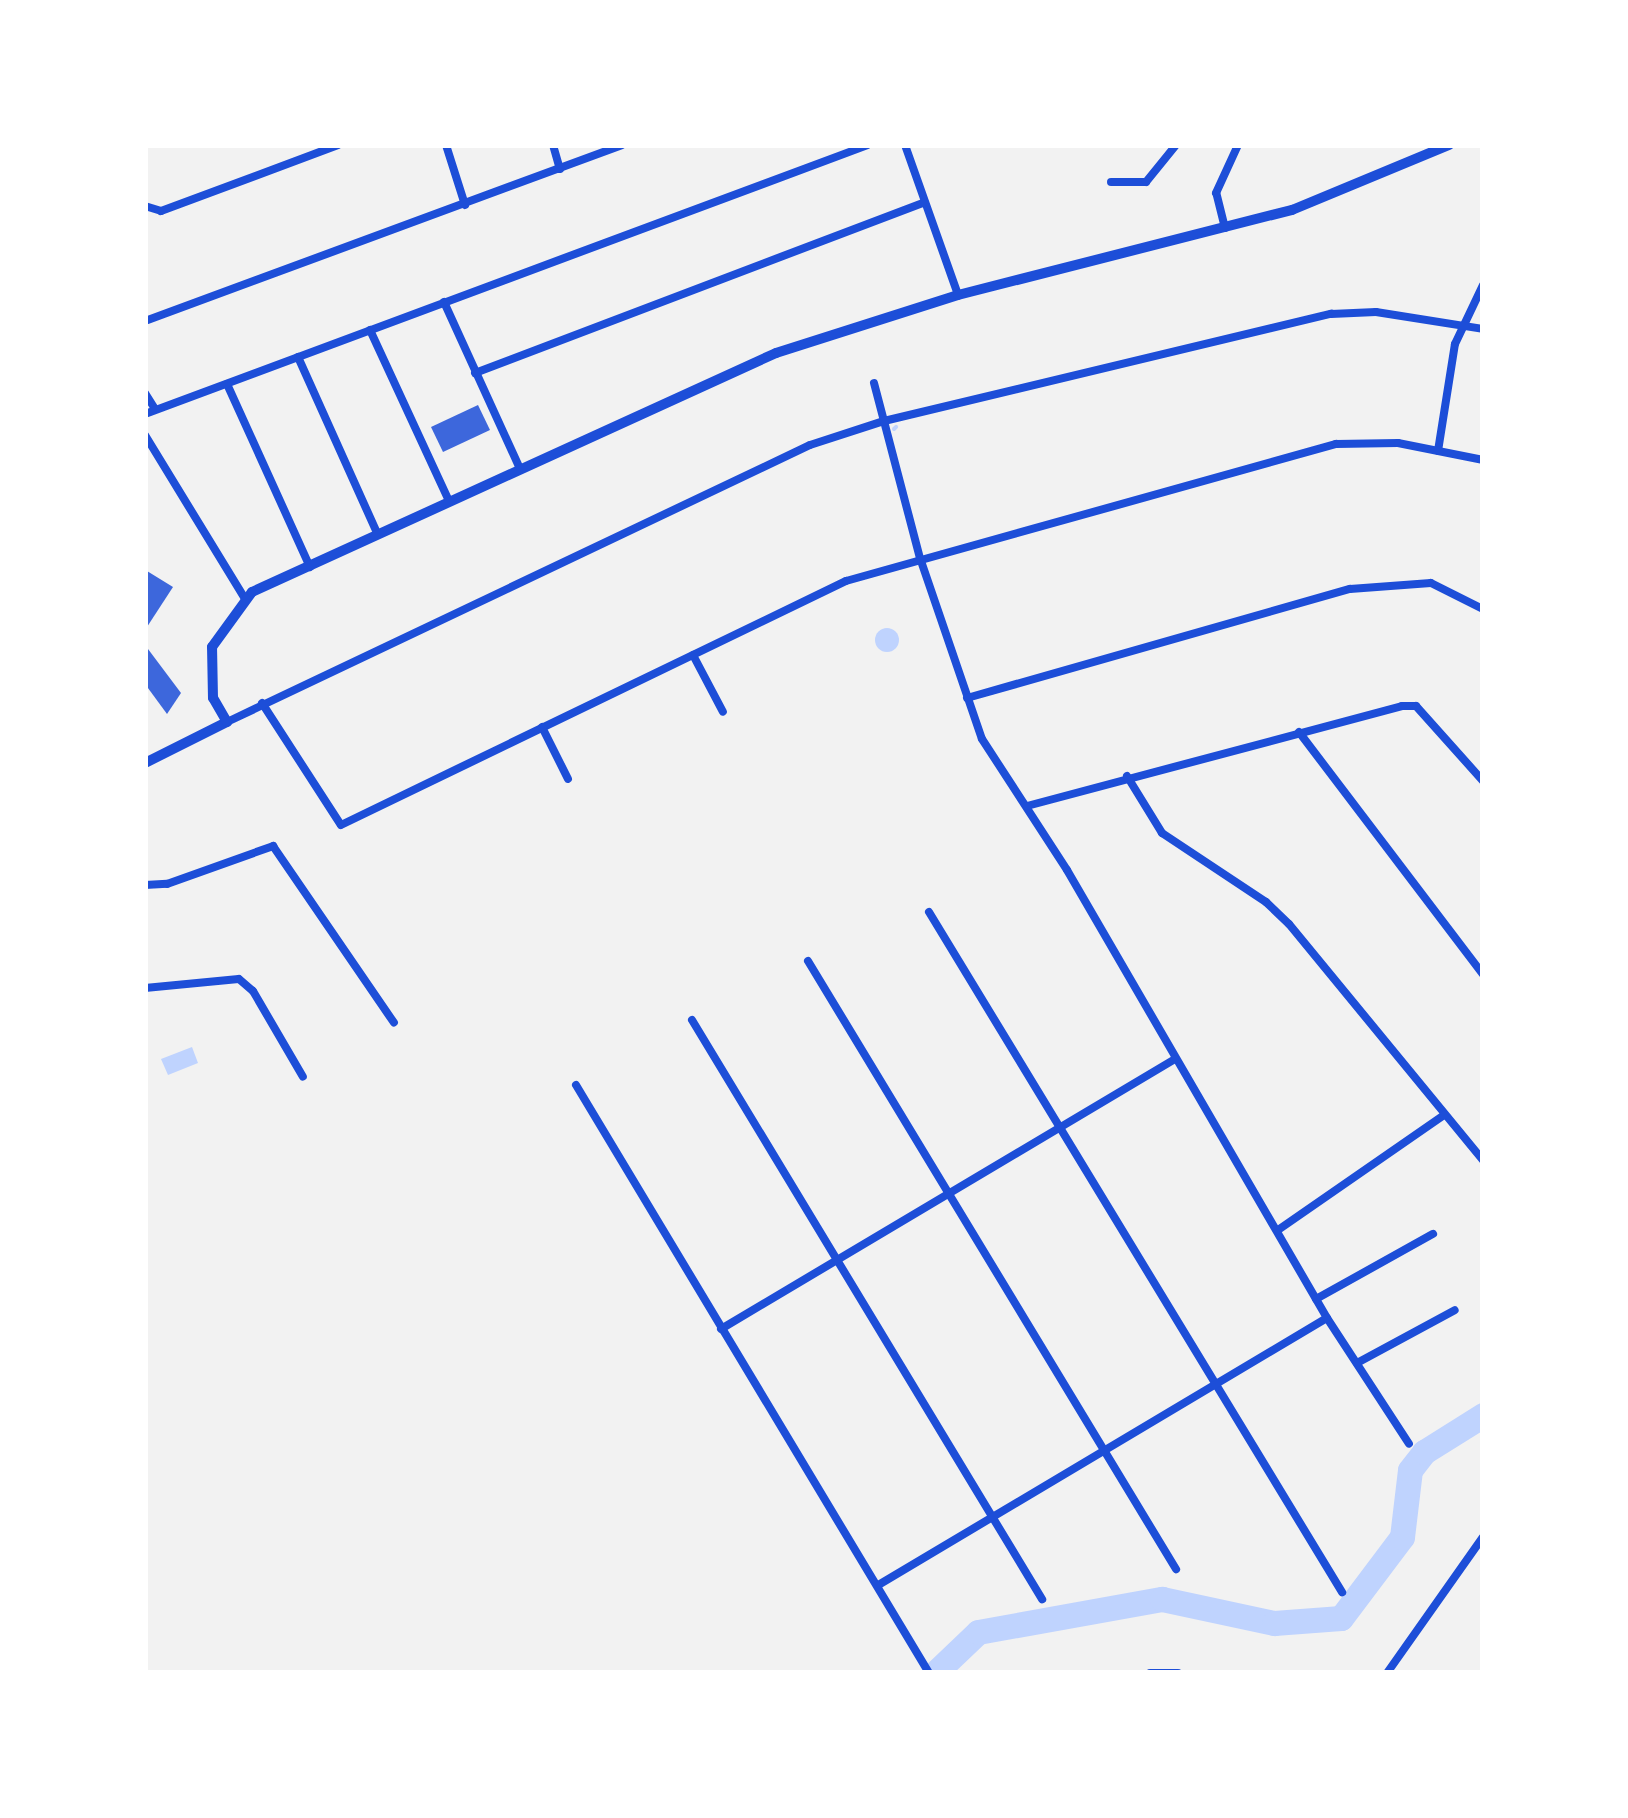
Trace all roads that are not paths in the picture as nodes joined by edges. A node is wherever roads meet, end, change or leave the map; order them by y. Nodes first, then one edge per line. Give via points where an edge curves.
1 (338, 145) edge
2 (446, 145) edge
3 (553, 145) edge
4 (622, 145) edge
5 (868, 145) edge
6 (904, 145) edge
7 (1176, 145) edge
8 (1238, 145) edge
9 (1444, 146) edge
10 (560, 169) junction
11 (1111, 182) dead end
12 (924, 204) junction
13 (465, 205) junction
14 (145, 206) edge
15 (1225, 228) junction
16 (1483, 285) edge
17 (958, 295) junction
18 (444, 302) junction
19 (145, 321) edge
20 (1462, 321) junction
21 (1483, 328) edge
22 (370, 330) junction
23 (298, 357) junction
24 (474, 373) junction
25 (874, 383) dead end
26 (227, 384) junction
27 (145, 393) edge
28 (154, 409) junction
29 (145, 414) edge
30 (884, 421) junction
31 (145, 436) edge
32 (1438, 451) junction
33 (1483, 460) edge
34 (520, 469) junction
35 (449, 501) junction
36 (378, 535) junction
37 (920, 558) junction
38 (310, 567) junction
39 (244, 598) junction
40 (1483, 609) edge
41 (693, 655) junction
42 (966, 698) junction
43 (262, 703) junction
44 (722, 712) dead end
45 (227, 722) junction
46 (542, 728) junction
47 (1299, 732) junction
48 (145, 763) edge
49 (1127, 776) junction
50 (568, 780) dead end
51 (1483, 780) edge
52 (1027, 806) junction
53 (145, 885) edge
54 (929, 912) dead end
55 (808, 961) dead end
56 (1483, 974) edge
57 (145, 988) edge
58 (692, 1020) dead end
59 (394, 1022) dead end
60 (1174, 1059) junction
61 (303, 1077) dead end
62 (576, 1085) dead end
63 (1444, 1116) junction
64 (1057, 1124) junction
65 (1483, 1160) edge
66 (946, 1190) junction
67 (1278, 1230) junction
68 (1433, 1234) dead end
69 (836, 1262) junction
70 (1316, 1299) junction
71 (1455, 1310) dead end
72 (1327, 1318) junction
73 (721, 1329) junction
74 (1357, 1362) junction
75 (1214, 1382) junction
76 (1410, 1444) dead end
77 (1103, 1449) junction
78 (988, 1517) junction
79 (1483, 1538) edge
80 (1176, 1569) dead end
81 (880, 1584) junction
82 (1342, 1592) dead end
83 (1042, 1600) dead end
84 (929, 1673) edge
85 (1150, 1673) edge
86 (1178, 1673) edge
87 (1387, 1673) edge

1 - 14 street via 161,211
2 - 13 street
3 - 10 street
4 - 10 street
5 - 18 street
6 - 12 street
7 - 11 street via 1146,182
8 - 15 street via 1216,193
9 - 15 street via 1330,197
10 - 13 street
12 - 17 street
12 - 24 street
13 - 19 street
15 - 17 street
16 - 20 street
17 - 34 street via 776,353
18 - 22 street
18 - 24 street
20 - 21 street
20 - 30 street via 1331,314
20 - 32 street
22 - 23 street
22 - 35 street
23 - 26 street
23 - 36 street
24 - 34 street
25 - 30 street
26 - 28 street
26 - 38 street
27 - 28 street
28 - 29 street
30 - 37 street
30 - 43 street via 810,445
31 - 39 street
32 - 33 street
32 - 37 street via 1398,443 1336,444
34 - 35 street
35 - 36 street
36 - 38 street
37 - 41 street via 846,581
37 - 42 street
38 - 39 street
39 - 45 street via 213,642 208,666 213,698
40 - 42 street via 1430,583 1350,589
41 - 44 street
41 - 46 street
42 - 52 street via 1007,786
43 - 45 street
43 - 46 street via 341,825
45 - 48 street
46 - 50 street
47 - 49 street
47 - 51 street via 1416,706
47 - 56 street
49 - 52 street
49 - 63 street via 1162,834 1289,924
52 - 60 street
53 - 59 street via 167,884 273,846
54 - 64 street
55 - 66 street
57 - 61 street via 231,979 246,984
58 - 69 street
60 - 64 street
60 - 67 street
62 - 73 street
63 - 65 street
63 - 67 street
64 - 66 street
64 - 75 street
66 - 69 street
66 - 77 street
67 - 70 street
68 - 70 street
69 - 73 street
69 - 78 street
70 - 72 street
71 - 74 street
72 - 74 street
72 - 75 street
73 - 81 street
74 - 76 street
75 - 77 street
75 - 82 street
77 - 78 street
77 - 80 street
78 - 81 street
78 - 83 street
79 - 87 street
81 - 84 street
85 - 86 street

